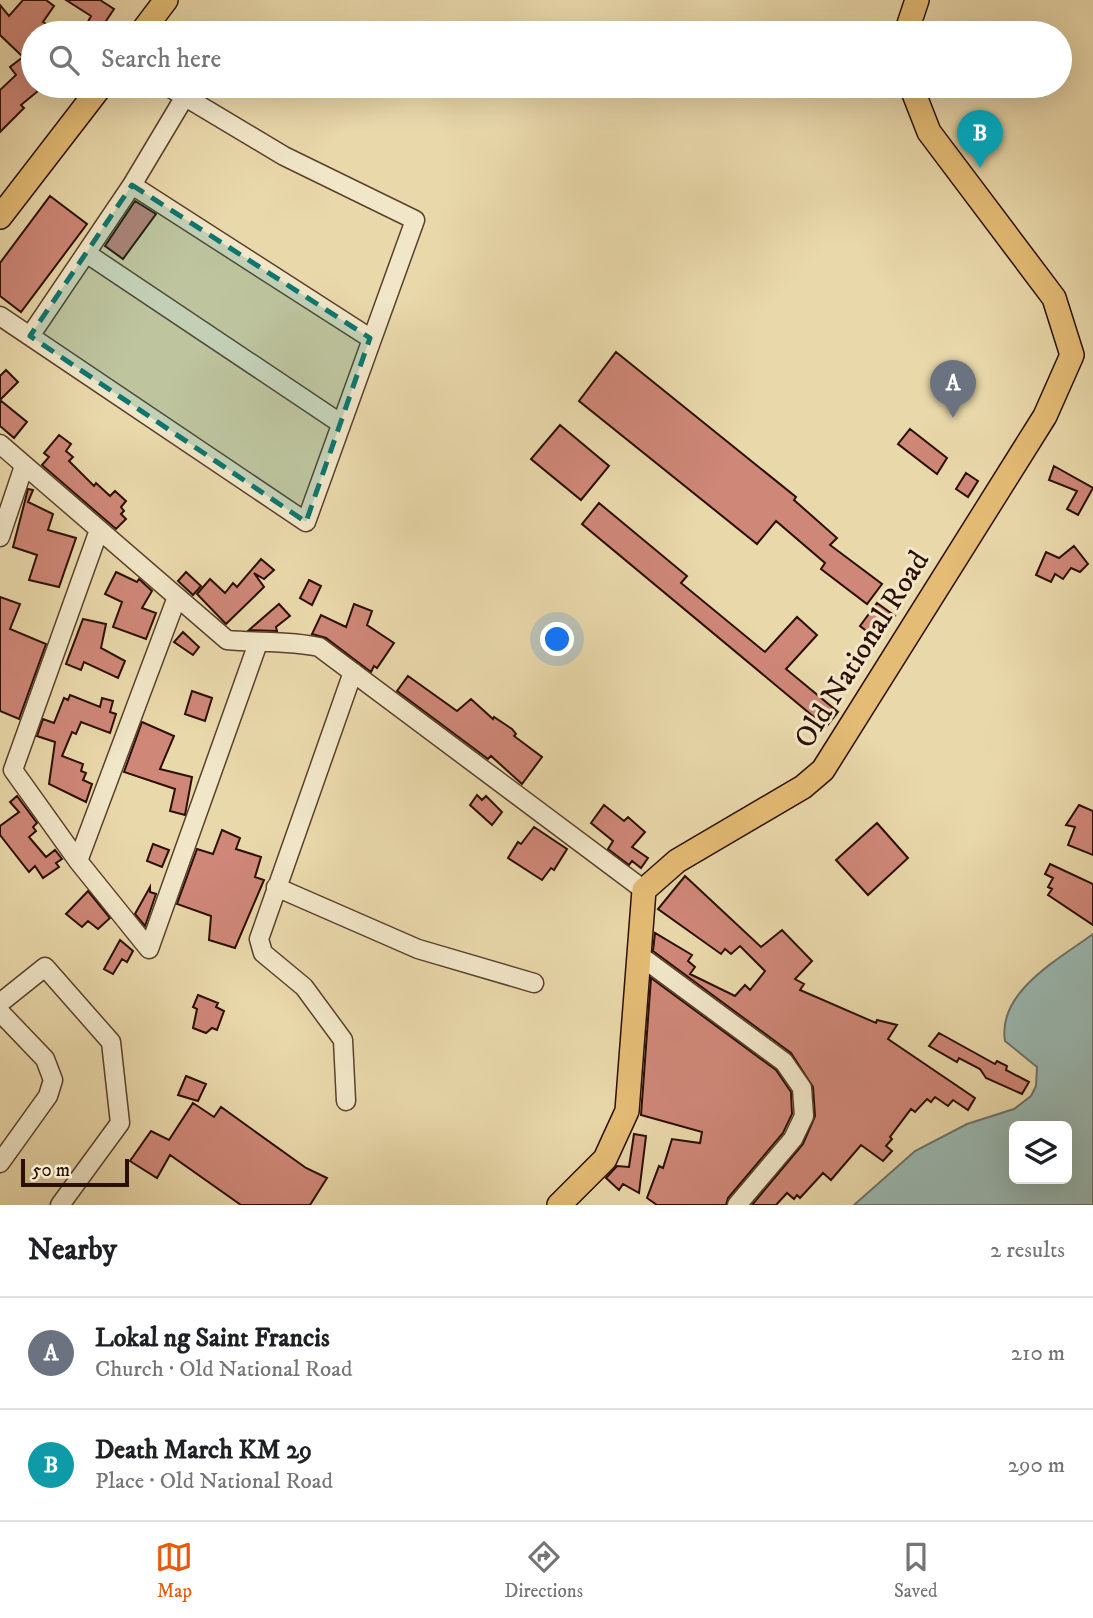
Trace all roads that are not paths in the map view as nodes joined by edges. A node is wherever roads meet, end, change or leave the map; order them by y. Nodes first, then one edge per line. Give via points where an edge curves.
1 (166, 0) edge
2 (917, 0) edge
3 (150, 21) edge
4 (910, 21) edge
5 (92, 98) edge
6 (184, 98) joint
7 (916, 98) edge
8 (132, 185) junction
9 (0, 217) edge
10 (86, 253) junction
11 (0, 316) edge
12 (30, 336) junction
13 (370, 338) junction
14 (340, 423) junction
15 (0, 444) edge
16 (24, 466) junction
17 (99, 530) junction
18 (0, 537) edge
19 (177, 597) junction
20 (258, 643) junction
21 (353, 672) junction
22 (6, 763) edge
23 (78, 861) junction
24 (276, 887) junction
25 (643, 890) junction
26 (639, 955) junction
27 (534, 983) dead end
28 (0, 1003) edge
29 (0, 1013) edge
30 (346, 1101) dead end
31 (7, 1137) edge
32 (0, 1163) edge
33 (60, 1205) edge
34 (559, 1205) edge
35 (737, 1205) edge

1 - 3 main road
2 - 4 main road
5 - 9 main road
6 - 8 street
6 - 13 street via 284,156 415,220
7 - 25 main road, Old National Road via 929,132 1054,298 1072,355 1045,416 823,771 677,861
8 - 10 street
8 - 13 street
10 - 12 street
10 - 14 street
11 - 12 street
12 - 14 street via 306,522
13 - 14 street
15 - 16 street
16 - 17 street
16 - 18 street
17 - 19 street
17 - 22 street
19 - 20 street via 227,640
19 - 23 street
20 - 21 street via 289,640 320,647
20 - 23 street via 149,949
21 - 24 street
21 - 25 street
22 - 23 street
24 - 27 street via 418,949
24 - 30 street via 259,939 263,953 304,987 343,1040
25 - 26 main road
26 - 34 main road via 627,1111 605,1159
26 - 35 street via 784,1062 802,1088 804,1116 793,1139
28 - 33 street via 45,967 111,1042 120,1123
29 - 31 street via 45,1059 53,1080 48,1096
31 - 32 street

